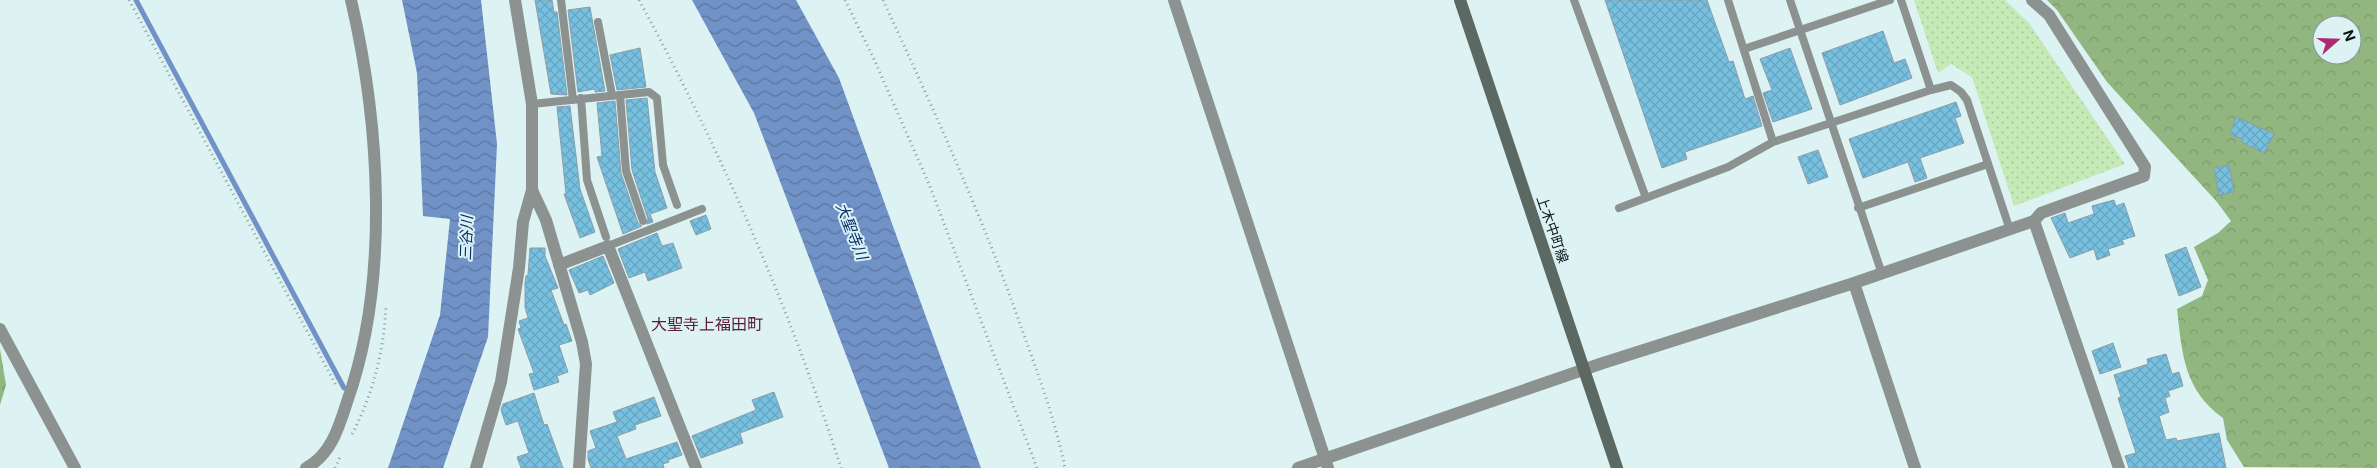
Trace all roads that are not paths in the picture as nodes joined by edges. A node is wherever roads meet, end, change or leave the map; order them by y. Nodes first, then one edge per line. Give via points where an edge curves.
1 (351, 0) edge
2 (515, 0) edge
3 (561, 0) edge
4 (1174, 0) edge
5 (1460, 0) edge
6 (1574, 0) edge
7 (1728, 0) edge
8 (1790, 0) edge
9 (1890, 0) edge
10 (1901, 0) edge
11 (2032, 0) edge
12 (598, 22) dead end
13 (1799, 30) junction
14 (1744, 49) junction
15 (1931, 90) junction
16 (616, 95) junction
17 (577, 99) junction
18 (532, 104) junction
19 (1830, 124) junction
20 (1773, 142) junction
21 (1988, 164) junction
22 (532, 190) junction
23 (1646, 198) junction
24 (677, 205) dead end
25 (1619, 208) dead end
26 (1858, 208) junction
27 (702, 210) dead end
28 (643, 221) dead end
29 (2034, 221) junction
30 (2010, 230) junction
31 (607, 241) junction
32 (559, 265) junction
33 (1882, 274) junction
34 (1854, 283) junction
35 (0, 328) edge
36 (1585, 370) junction
37 (1326, 464) edge
38 (75, 468) edge
39 (306, 468) edge
40 (476, 468) edge
41 (579, 468) edge
42 (696, 468) edge
43 (1298, 468) edge
44 (1617, 468) edge
45 (1915, 468) edge
46 (2119, 468) edge

1 - 39 street via 371,118 375,207 372,272 364,344 340,427 318,462
2 - 18 street
3 - 17 lane
4 - 37 street
5 - 36 main road, 上木中町線
6 - 23 lane
7 - 14 lane
8 - 13 lane
9 - 13 lane
10 - 15 lane
11 - 29 street via 2049,16 2145,167 2144,176 2041,212
12 - 16 lane
13 - 14 lane
13 - 19 lane
14 - 20 lane
15 - 19 lane
15 - 21 lane via 1951,85 1961,92 1967,100
16 - 17 lane
16 - 24 lane via 649,92 657,98 663,165
16 - 28 lane via 626,171
17 - 18 lane
17 - 31 lane via 587,180
18 - 22 street
19 - 20 lane
19 - 26 lane
20 - 23 lane via 1728,167
21 - 26 lane
21 - 30 lane
22 - 32 street via 546,220
22 - 40 street via 523,222 501,382
23 - 25 lane
26 - 33 lane
27 - 31 lane
29 - 30 street
29 - 46 street
30 - 33 street
31 - 32 street
31 - 42 street
32 - 41 street via 586,364
33 - 34 street
34 - 36 street
34 - 45 street
35 - 38 street
36 - 37 street
36 - 44 main road, 上木中町線
37 - 43 street

